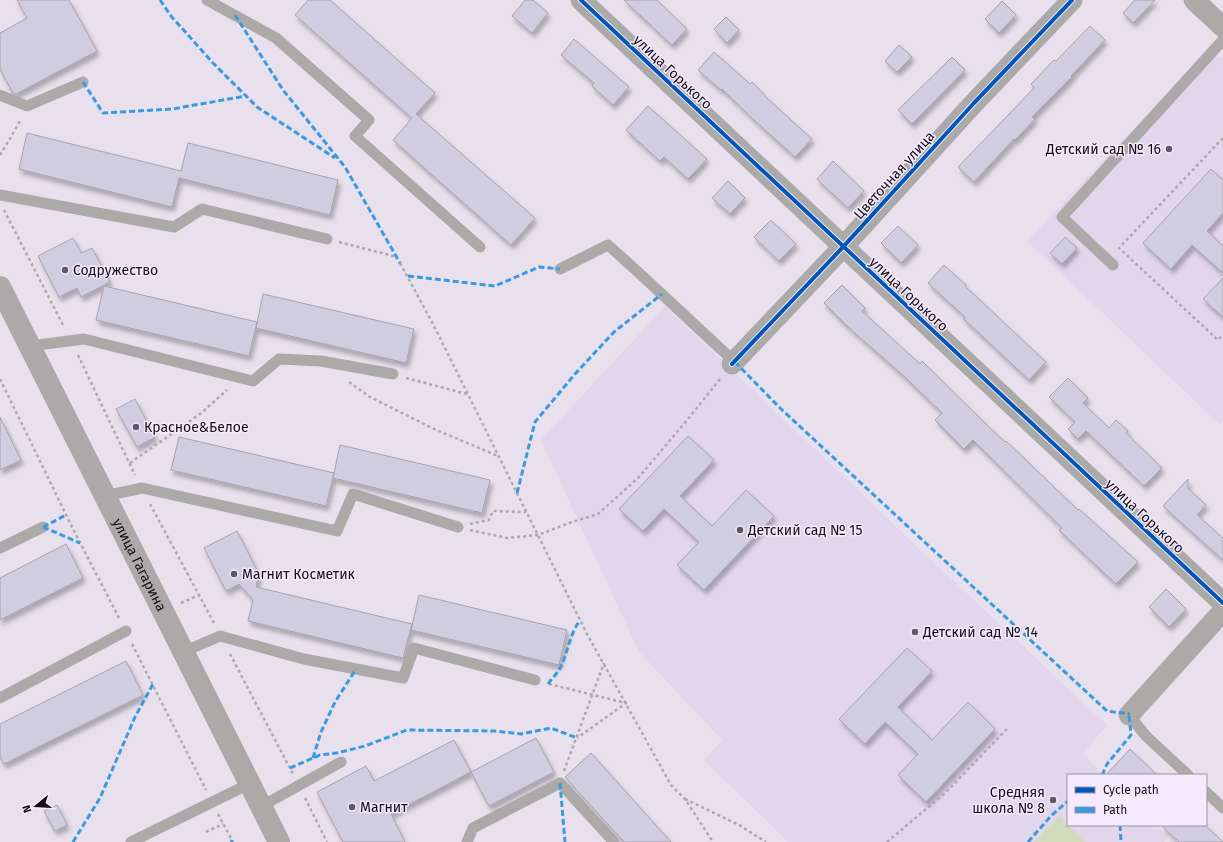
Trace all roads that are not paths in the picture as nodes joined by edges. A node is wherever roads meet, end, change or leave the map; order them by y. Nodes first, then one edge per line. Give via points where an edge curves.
1 (207, 0) edge
2 (581, 0) edge
3 (1072, 0) edge
4 (1194, 0) edge
5 (1223, 27) edge
6 (1223, 40) edge
7 (83, 82) dead end
8 (0, 95) edge
9 (0, 195) edge
10 (327, 239) road end
11 (480, 247) dead end
12 (843, 248) junction
13 (1113, 265) dead end
14 (560, 269) dead end
15 (0, 288) edge
16 (30, 346) junction
17 (734, 363) joint
18 (393, 374) road end
19 (105, 496) junction
20 (43, 527) dead end
21 (458, 527) road end
22 (0, 548) edge
23 (1223, 604) edge
24 (1223, 611) edge
25 (126, 631) road end
26 (183, 652) junction
27 (535, 680) dead end
28 (0, 698) edge
29 (1129, 715) joint
30 (341, 762) dead end
31 (1187, 774) edge
32 (249, 784) junction
33 (1207, 793) edge
34 (260, 806) junction
35 (1223, 808) edge
36 (130, 842) edge
37 (279, 842) edge
38 (467, 842) edge
39 (614, 842) edge

1 - 11 lane via 276,38 369,120 355,136
2 - 12 street, улица Горького
3 - 12 street, Цветочная улица via 974,103
4 - 5 street
6 - 13 lane via 1062,218
7 - 8 lane via 27,106
9 - 10 lane via 174,227 202,209
12 - 17 street, Цветочная улица
12 - 23 street, улица Горького
14 - 17 lane via 608,245
15 - 16 main road, улица Гагарина
16 - 18 lane via 84,339 253,381 279,358 321,361
16 - 19 main road, улица Гагарина
19 - 21 lane via 142,488 337,531 353,494
19 - 26 main road, улица Гагарина
20 - 22 lane
24 - 29 street
25 - 28 lane
26 - 27 lane via 220,636 304,659 403,678 414,648
26 - 32 main road, улица Гагарина
29 - 31 lane via 1146,736
30 - 34 lane
32 - 34 main road, улица Гагарина
32 - 36 lane
33 - 35 lane
34 - 37 main road, улица Гагарина
38 - 39 lane via 473,828 560,783

